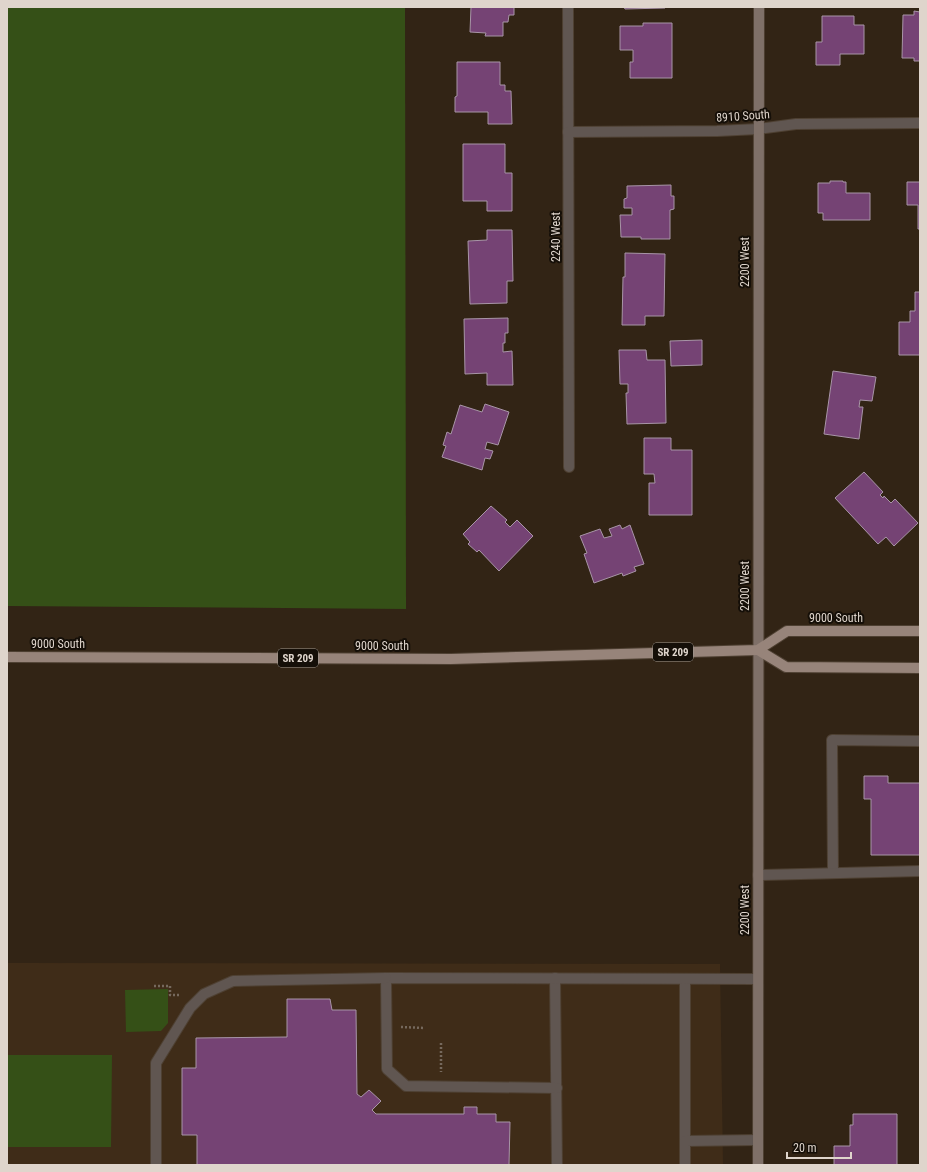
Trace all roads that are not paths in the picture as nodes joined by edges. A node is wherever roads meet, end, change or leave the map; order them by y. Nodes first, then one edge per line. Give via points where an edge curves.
1 (568, 7) edge
2 (758, 7) edge
3 (920, 123) edge
4 (758, 129) junction
5 (568, 132) junction
6 (569, 467) dead end
7 (920, 631) edge
8 (758, 650) junction
9 (7, 657) edge
10 (920, 668) edge
11 (920, 741) edge
12 (920, 870) edge
13 (833, 872) junction
14 (758, 876) junction
15 (386, 978) junction
16 (555, 978) junction
17 (685, 979) junction
18 (758, 979) junction
19 (557, 1088) junction
20 (758, 1140) junction
21 (685, 1141) junction
22 (156, 1165) edge
23 (558, 1165) edge
24 (685, 1165) edge
25 (758, 1165) edge

1 - 5 street, 2240 West
2 - 4 street, 2200 West
3 - 4 street, 8910 South via 796,124
4 - 5 street, 8910 South
4 - 8 street, 2200 West
5 - 6 street, 2240 West
7 - 8 main road, 9000 South via 787,631
8 - 9 main road, 9000 South / SR 209 via 451,659
8 - 10 main road via 786,667
8 - 14 street, 2200 West
11 - 13 street via 832,740
12 - 13 street
13 - 14 street
14 - 18 street, 2200 West
15 - 16 street
15 - 19 street via 387,1069 406,1086
15 - 22 street via 233,981 204,994 190,1008 156,1063
16 - 17 street
16 - 19 street
17 - 18 street
17 - 21 street
18 - 20 street, 2200 West
19 - 23 street
20 - 21 street
20 - 25 street, 2200 West
21 - 24 street

